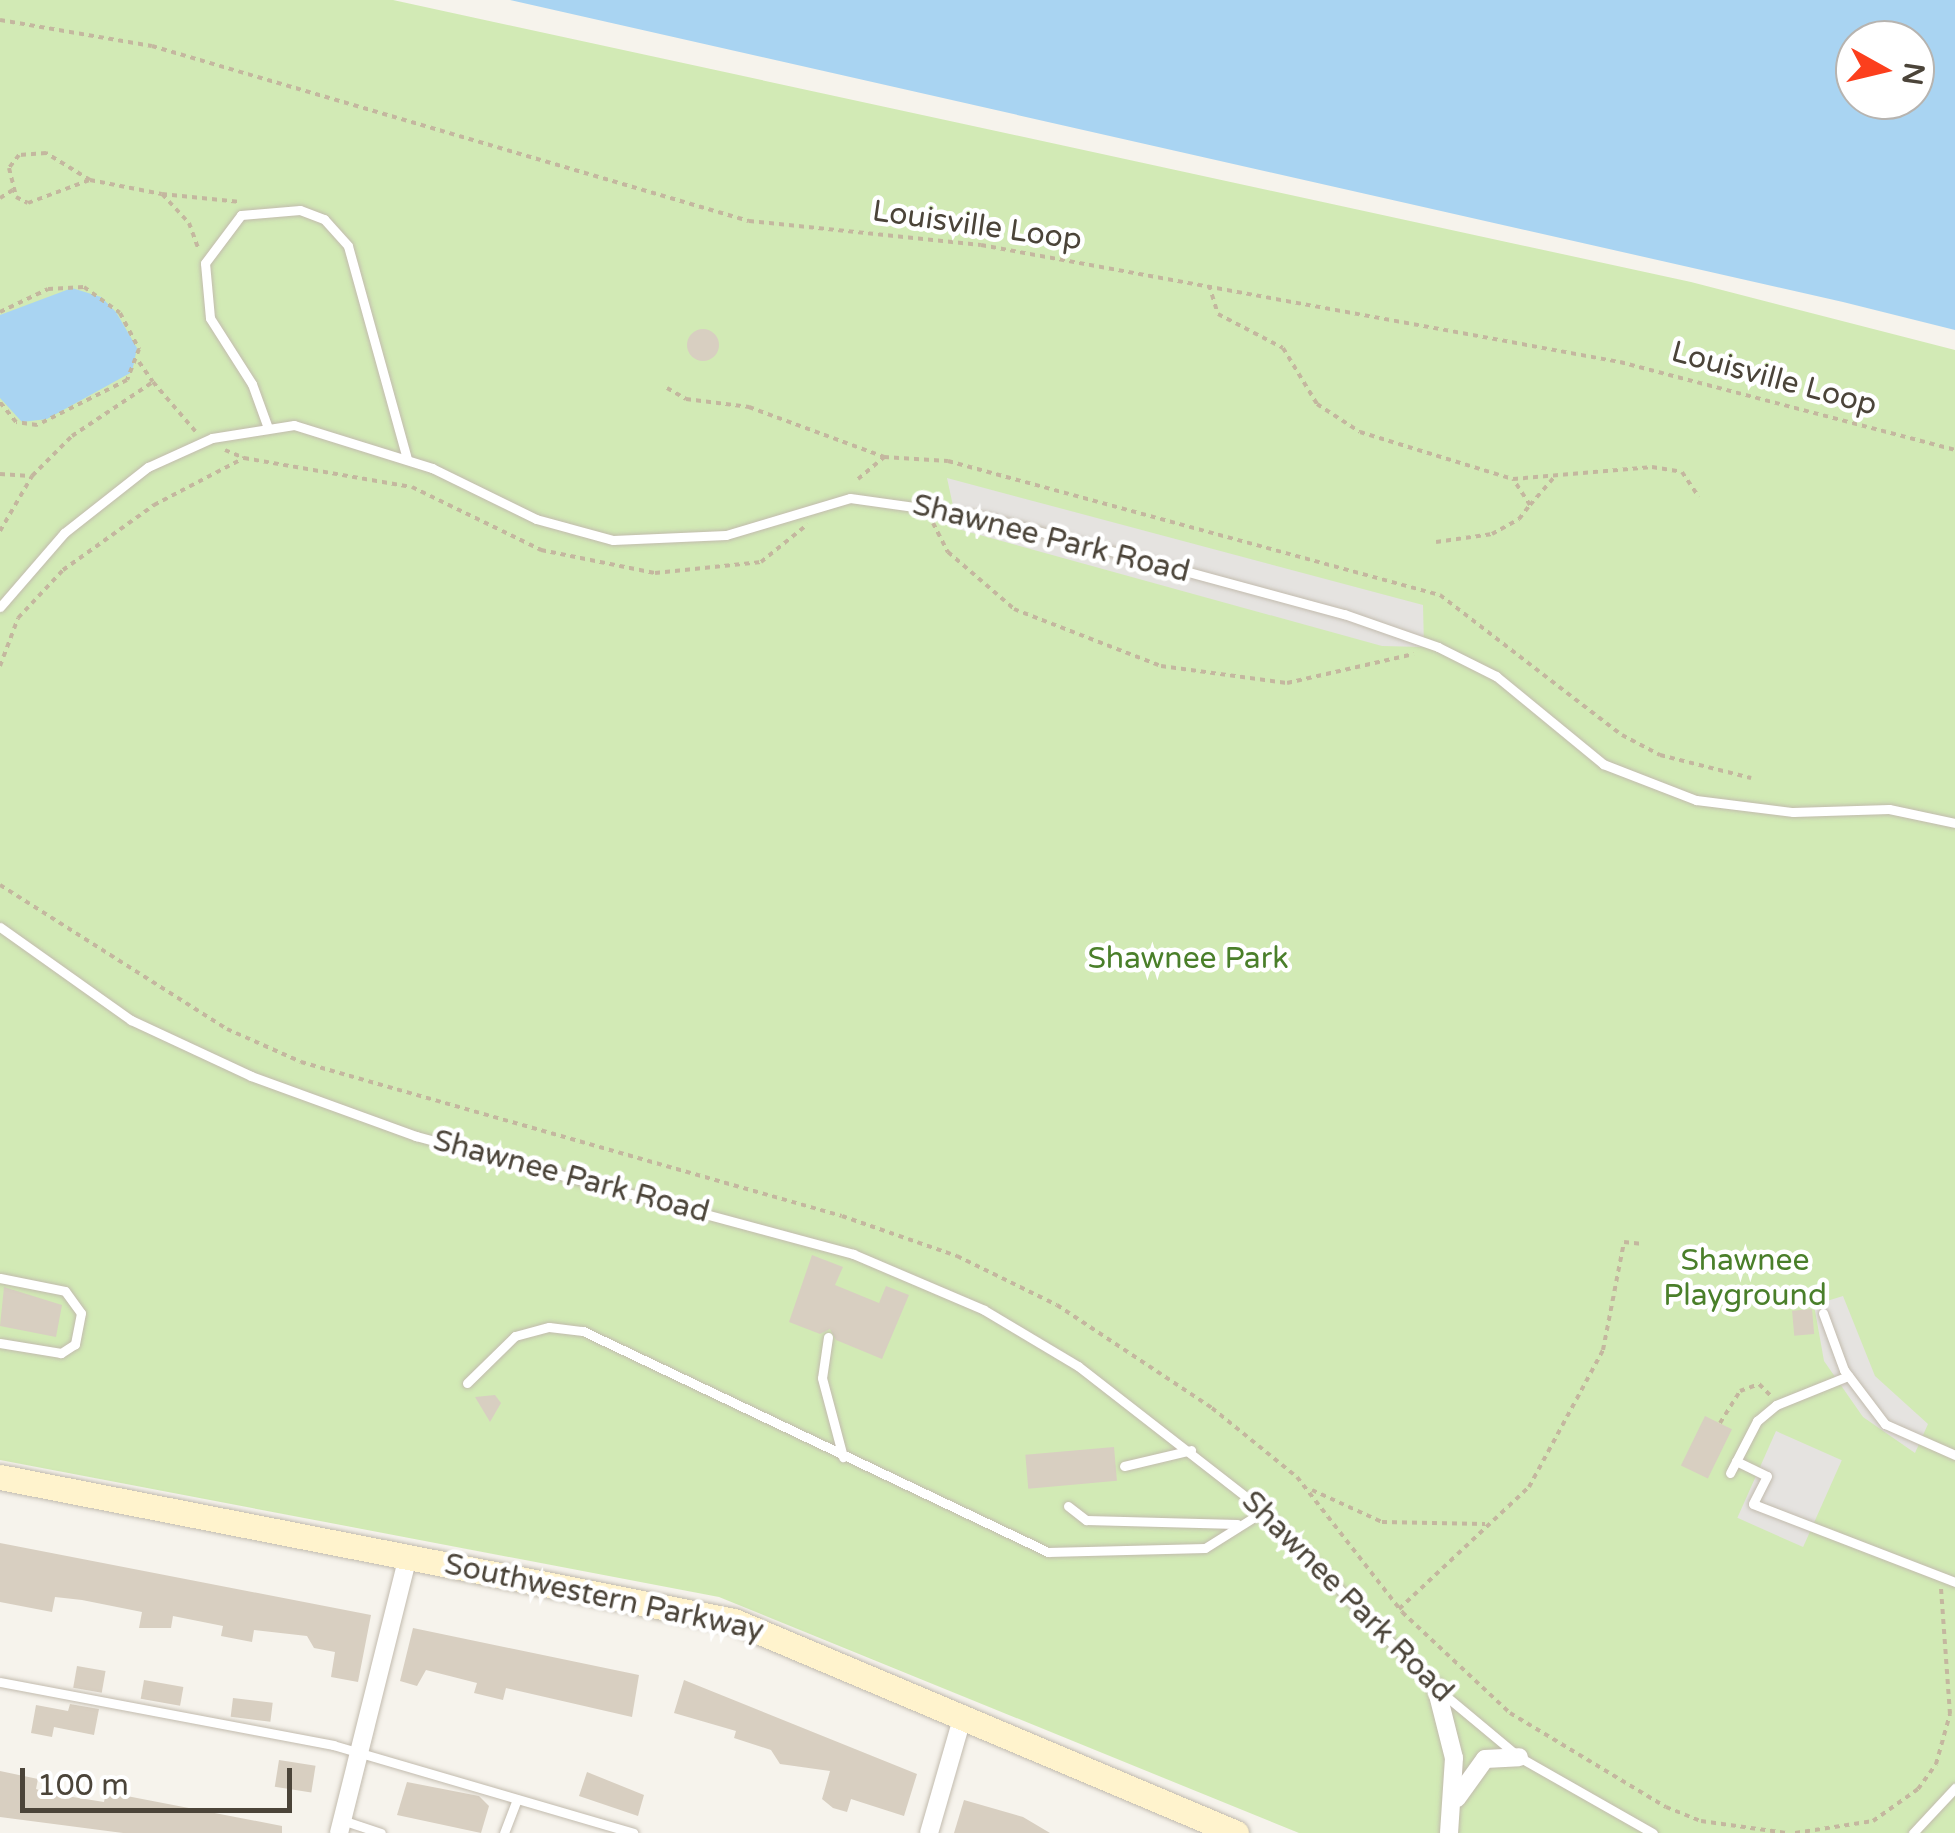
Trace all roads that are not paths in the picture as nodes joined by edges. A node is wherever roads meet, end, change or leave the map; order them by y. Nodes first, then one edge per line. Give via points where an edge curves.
1 (268, 428) junction
2 (406, 459) junction
3 (0, 607) edge
4 (1955, 823) edge
5 (0, 927) edge
6 (0, 1278) edge
7 (1822, 1313) dead end
8 (828, 1337) dead end
9 (0, 1343) edge
10 (1848, 1376) junction
11 (467, 1383) dead end
12 (1191, 1450) junction
13 (1955, 1455) edge
14 (842, 1457) junction
15 (1736, 1462) junction
16 (1124, 1466) dead end
17 (1730, 1473) dead end
18 (0, 1477) edge
19 (1068, 1506) dead end
20 (1264, 1511) junction
21 (1240, 1524) junction
22 (408, 1556) junction
23 (1955, 1582) edge
24 (0, 1682) edge
25 (1436, 1687) junction
26 (963, 1714) junction
27 (359, 1755) junction
28 (1519, 1757) junction
29 (1955, 1788) edge
30 (518, 1799) junction
31 (1454, 1803) junction
32 (340, 1827) edge
33 (381, 1833) edge
34 (504, 1833) edge
35 (633, 1833) edge
36 (928, 1833) edge
37 (1236, 1833) edge
38 (1448, 1833) edge
39 (1654, 1833) edge
40 (1913, 1833) edge

1 - 2 lane, Shawnee Park Road via 315,428
1 - 2 lane via 252,384 216,332 205,277 208,252 226,226 264,208 310,212 348,246
1 - 3 lane, Shawnee Park Road via 212,438 148,468 64,533
2 - 4 lane, Shawnee Park Road via 536,519 640,543 726,535 850,498 924,506 1325,609 1438,648 1487,670 1602,764 1645,784 1741,808 1890,809
5 - 12 lane, Shawnee Park Road via 131,1020 250,1076 416,1136 770,1229 942,1288 1078,1366
6 - 9 lane via 65,1291 81,1313 75,1344 61,1353
7 - 10 lane
8 - 14 lane via 822,1378
10 - 13 lane via 1885,1424
10 - 15 lane via 1776,1404
11 - 14 lane via 515,1336 549,1327 584,1331
12 - 16 lane
12 - 20 lane, Shawnee Park Road
14 - 21 lane via 1048,1552 1205,1548
15 - 17 lane
15 - 23 lane via 1766,1476 1753,1504
18 - 22 street, Southwestern Parkway
19 - 21 lane via 1086,1520
20 - 21 lane
20 - 25 lane, Shawnee Park Road
22 - 26 street, Southwestern Parkway via 734,1621
22 - 27 street
24 - 27 lane
25 - 28 lane, Shawnee Park Road
25 - 31 street via 1451,1736
26 - 36 street
26 - 37 street, Southwestern Parkway
27 - 30 lane
27 - 32 street
28 - 31 street via 1484,1759
28 - 39 lane, Shawnee Park Road
29 - 40 lane
30 - 34 lane
30 - 35 lane
31 - 38 street
32 - 33 lane

